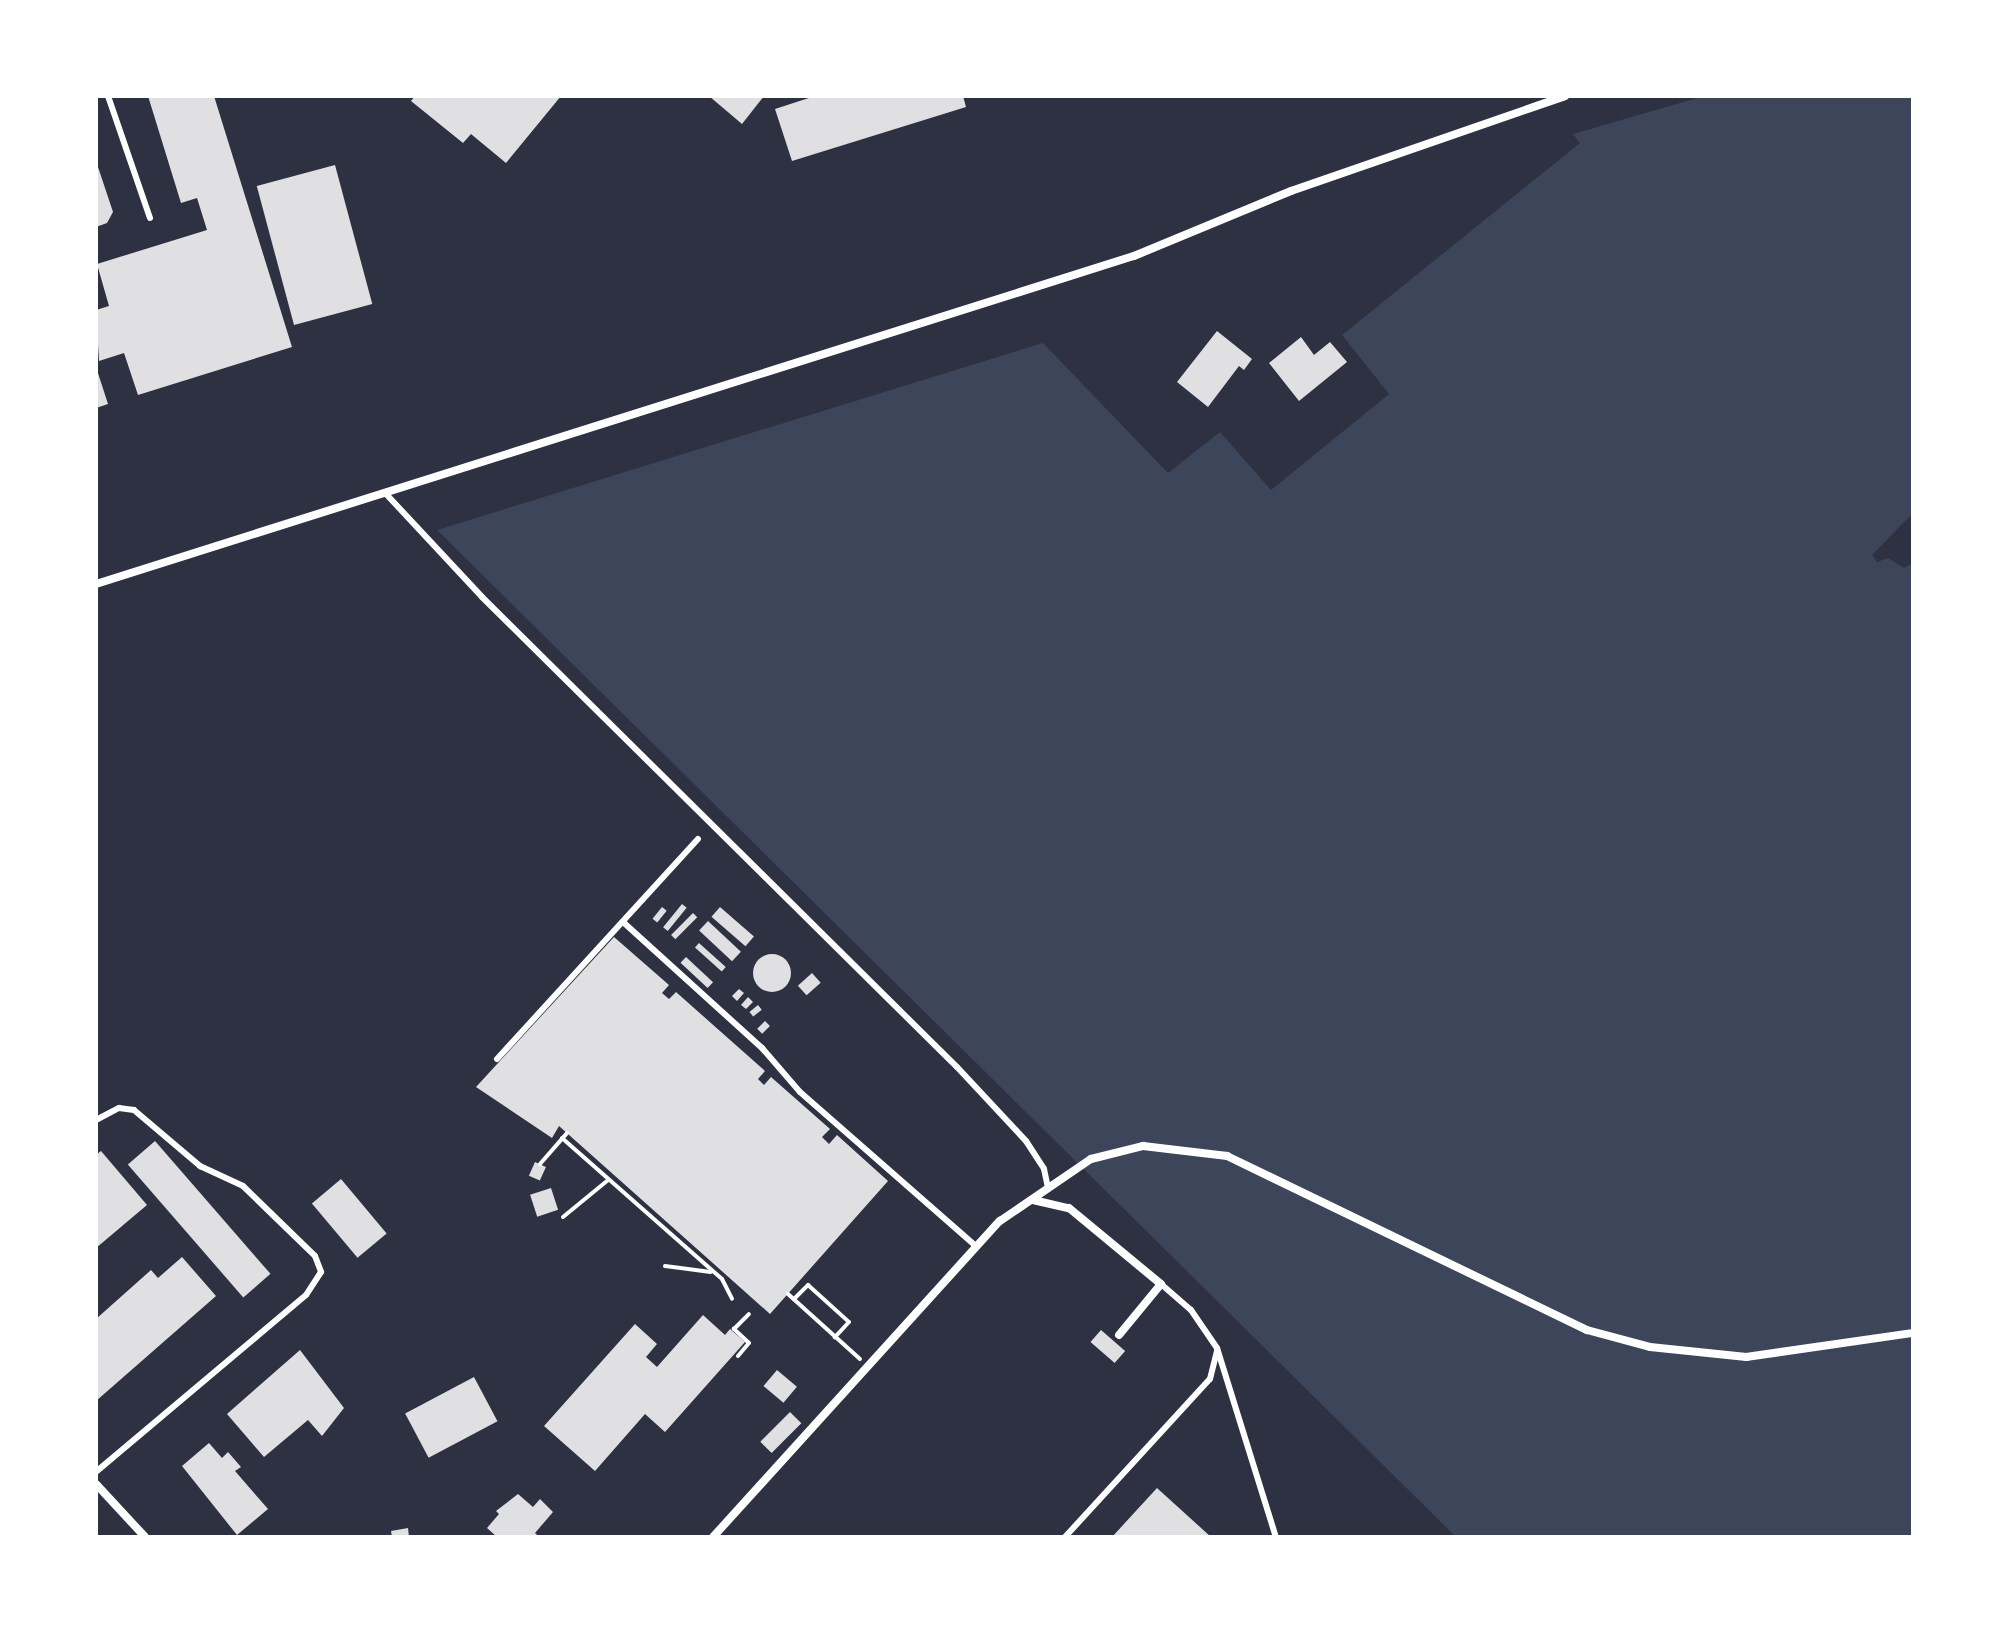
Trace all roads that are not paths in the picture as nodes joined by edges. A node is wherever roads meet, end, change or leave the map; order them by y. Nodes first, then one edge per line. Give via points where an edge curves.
1 (108, 96) edge
2 (1565, 96) edge
3 (150, 218) dead end
4 (387, 495) junction
5 (96, 584) edge
6 (698, 839) dead end
7 (623, 922) junction
8 (497, 1059) dead end
9 (96, 1120) edge
10 (1048, 1188) junction
11 (1033, 1200) junction
12 (976, 1246) junction
13 (1161, 1284) junction
14 (1913, 1333) edge
15 (1119, 1335) dead end
16 (1217, 1348) junction
17 (96, 1472) edge
18 (96, 1484) edge
19 (145, 1537) edge
20 (713, 1537) edge
21 (1065, 1537) edge
22 (1276, 1537) edge

1 - 3 lane
2 - 4 street via 1291,191 1134,256
4 - 5 street
4 - 10 lane via 482,597 957,1067 1026,1141 1044,1169
6 - 7 lane
7 - 8 lane
7 - 12 lane via 762,1048 800,1092
9 - 17 lane via 119,1108 142,1115 200,1166 243,1186 315,1256 321,1272 306,1295
10 - 11 street
10 - 14 street via 1091,1159 1143,1146 1183,1147 1227,1156 1273,1175 1573,1323 1650,1347 1746,1357
11 - 12 street via 1000,1221
11 - 13 street via 1069,1208
12 - 20 street
13 - 15 street
13 - 16 lane via 1191,1310
16 - 21 lane via 1210,1379
16 - 22 lane
18 - 19 street

